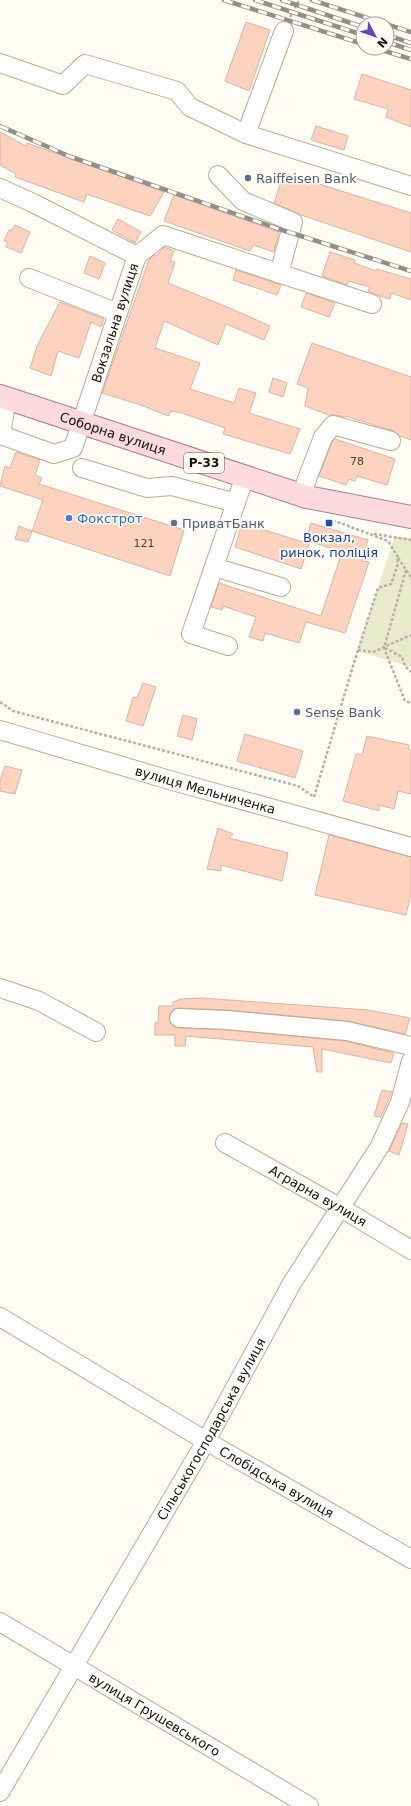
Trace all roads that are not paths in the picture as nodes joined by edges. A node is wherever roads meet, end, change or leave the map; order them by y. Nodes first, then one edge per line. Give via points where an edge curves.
1 (284, 31) road end
2 (0, 63) edge
3 (246, 134) junction
4 (218, 175) dead end
5 (411, 186) edge
6 (0, 188) edge
7 (137, 256) junction
8 (279, 274) junction
9 (29, 278) dead end
10 (372, 304) dead end
11 (118, 313) junction
12 (3, 397) edge
13 (82, 422) junction
14 (391, 442) dead end
15 (82, 468) dead end
16 (245, 476) junction
17 (301, 495) junction
18 (236, 503) junction
19 (411, 518) edge
20 (214, 567) junction
21 (281, 587) dead end
22 (228, 646) dead end
23 (0, 730) edge
24 (411, 846) edge
25 (0, 988) edge
26 (179, 1018) dead end
27 (96, 1032) dead end
28 (411, 1046) edge
29 (411, 1061) edge
30 (225, 1143) dead end
31 (341, 1208) junction
32 (411, 1250) edge
33 (0, 1317) edge
34 (206, 1441) junction
35 (411, 1559) edge
36 (0, 1622) edge
37 (74, 1667) junction
38 (0, 1792) edge
39 (309, 1806) edge

1 - 3 street
2 - 3 street via 62,85 85,64 93,66 177,91 190,107
3 - 5 street
4 - 8 street via 243,201 293,222
6 - 7 street, Вокзальна вулиця
7 - 8 street via 163,235
7 - 11 street, Вокзальна вулиця
8 - 10 street
9 - 11 street
11 - 13 street, Вокзальна вулиця
12 - 13 main road, Соборна вулиця / Р-33
12 - 13 street, Вокзальна вулиця via 1,436 54,454 74,448
13 - 16 main road, Соборна вулиця / Р-33
14 - 17 street via 333,425 323,437
15 - 18 street via 147,488 172,486
16 - 17 main road, Соборна вулиця / Р-33
16 - 18 street
17 - 19 main road, Соборна вулиця / Р-33
18 - 20 street
20 - 21 street
20 - 22 street via 191,634
23 - 24 street, вулиця Мельниченка via 173,781
25 - 27 street via 39,1000
26 - 28 street via 235,1020 347,1031
29 - 31 street, Сільськогосподарська вулиця via 400,1102 380,1146
30 - 31 street, Аграрна вулиця
31 - 32 street, Аграрна вулиця
31 - 34 street, Сільськогосподарська вулиця via 292,1283
33 - 34 street, Слобідська вулиця
34 - 35 street, Слобідська вулиця
34 - 37 street, Сільськогосподарська вулиця
36 - 37 street, вулиця Грушевського
37 - 38 street, Сільськогосподарська вулиця
37 - 39 street, вулиця Грушевського

